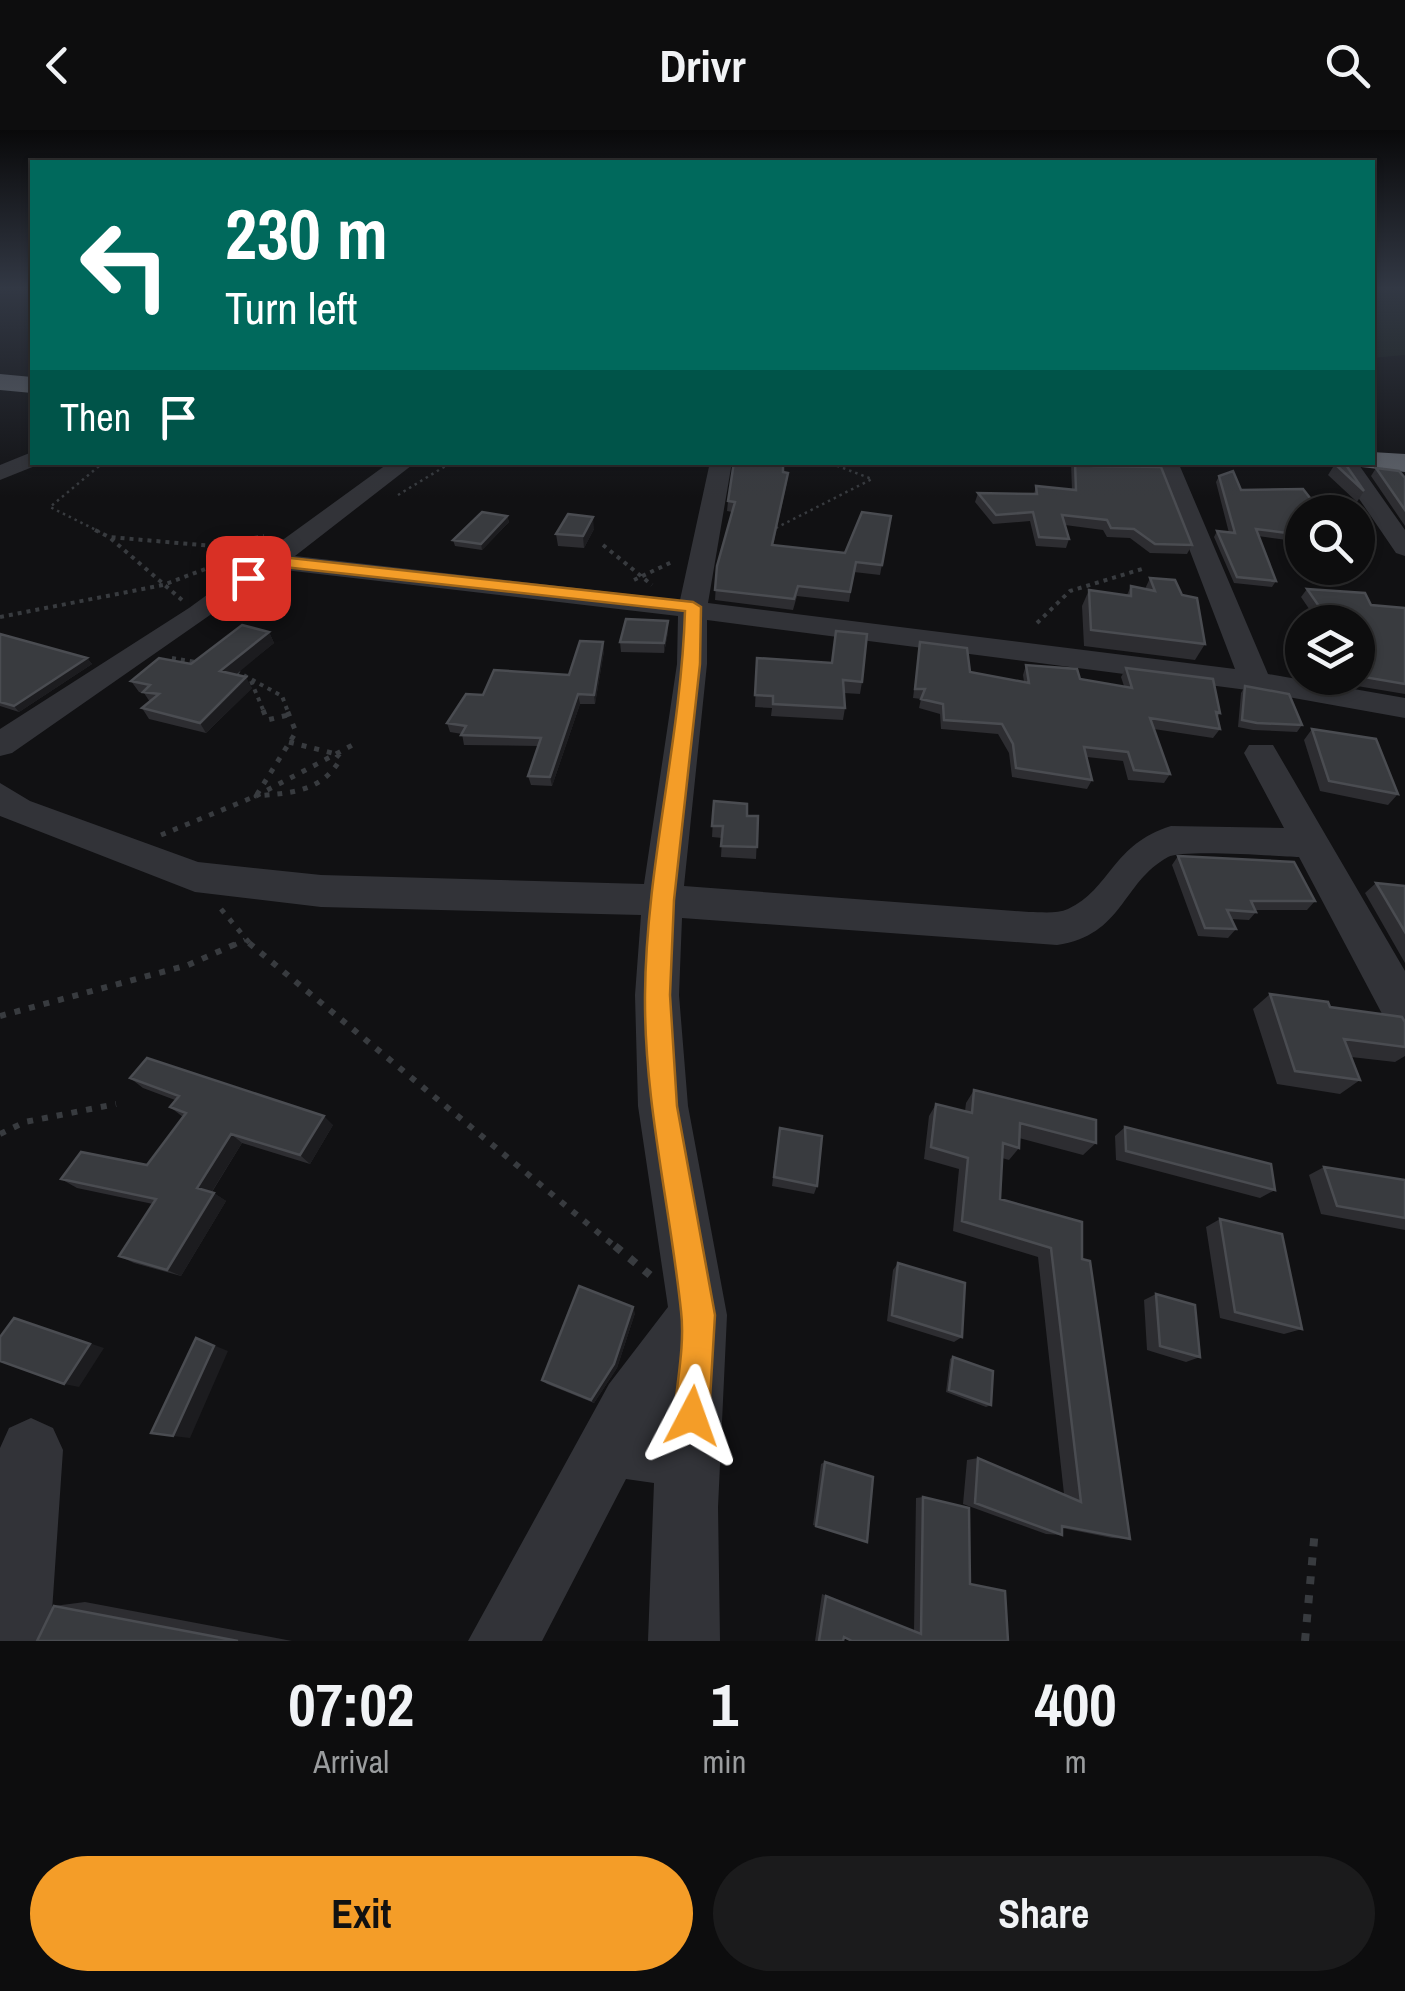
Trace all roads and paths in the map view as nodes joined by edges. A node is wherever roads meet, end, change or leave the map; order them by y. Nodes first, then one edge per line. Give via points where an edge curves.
1 (0, 382) edge
2 (30, 385) edge
3 (30, 459) edge
4 (1375, 461) edge
5 (1405, 463) edge
6 (100, 465) edge
7 (401, 465) edge
8 (447, 465) edge
9 (720, 465) edge
10 (834, 465) edge
11 (1168, 465) edge
12 (1346, 465) edge
13 (0, 473) edge
14 (386, 500) dead end
15 (320, 526) junction
16 (757, 532) edge
17 (108, 537) junction
18 (603, 545) dead end
19 (1405, 548) edge
20 (234, 558) dead end
21 (272, 561) junction
22 (1142, 569) dead end
23 (163, 585) junction
24 (682, 606) junction
25 (199, 614) junction
26 (0, 617) edge
27 (1036, 624) dead end
28 (140, 651) junction
29 (216, 666) edge
30 (234, 670) edge
31 (250, 678) junction
32 (1254, 680) junction
33 (1405, 708) edge
34 (289, 714) junction
35 (289, 742) junction
36 (356, 742) dead end
37 (0, 744) edge
38 (333, 752) junction
39 (1261, 753) dead end
40 (0, 796) edge
41 (256, 796) junction
42 (1308, 844) junction
43 (124, 851) junction
44 (195, 876) junction
45 (662, 900) junction
46 (245, 940) junction
47 (1405, 1014) edge
48 (0, 1016) edge
49 (116, 1104) dead end
50 (0, 1134) edge
51 (698, 1315) junction
52 (610, 1445) junction
53 (31, 1450) dead end
54 (688, 1456) junction
55 (1315, 1529) dead end
56 (14, 1641) edge
57 (504, 1641) edge
58 (684, 1641) edge
59 (1305, 1641) edge

1 - 2 highway
3 - 13 street
4 - 5 highway
6 - 17 path via 50,508
7 - 15 street
8 - 14 path
9 - 24 street
10 - 16 path via 872,480 802,518
11 - 32 street
12 - 19 street
15 - 17 path via 213,546
15 - 21 street
17 - 23 path
18 - 24 path
20 - 23 path
21 - 24 street
21 - 25 street
22 - 27 path via 1070,592
23 - 25 path
23 - 26 path
24 - 32 street
24 - 45 street via 692,664
25 - 28 street
28 - 29 path
28 - 37 street
30 - 31 path
31 - 34 path via 282,696
31 - 34 path via 267,720
32 - 33 street
34 - 35 path via 296,732
35 - 38 path
35 - 41 path
36 - 38 path
38 - 41 path
38 - 41 path via 341,758 335,774 305,792
39 - 42 street
40 - 43 street via 16,810
41 - 43 path
42 - 45 street via 1152,844 1085,920 1059,928
42 - 47 street
43 - 44 street
44 - 45 street via 322,891
44 - 46 path
45 - 51 street via 664,1106
46 - 48 path via 188,965
46 - 51 path
49 - 50 path via 24,1122
51 - 52 street
51 - 54 street
52 - 54 street
52 - 57 street
53 - 56 street
54 - 58 street
55 - 59 path

